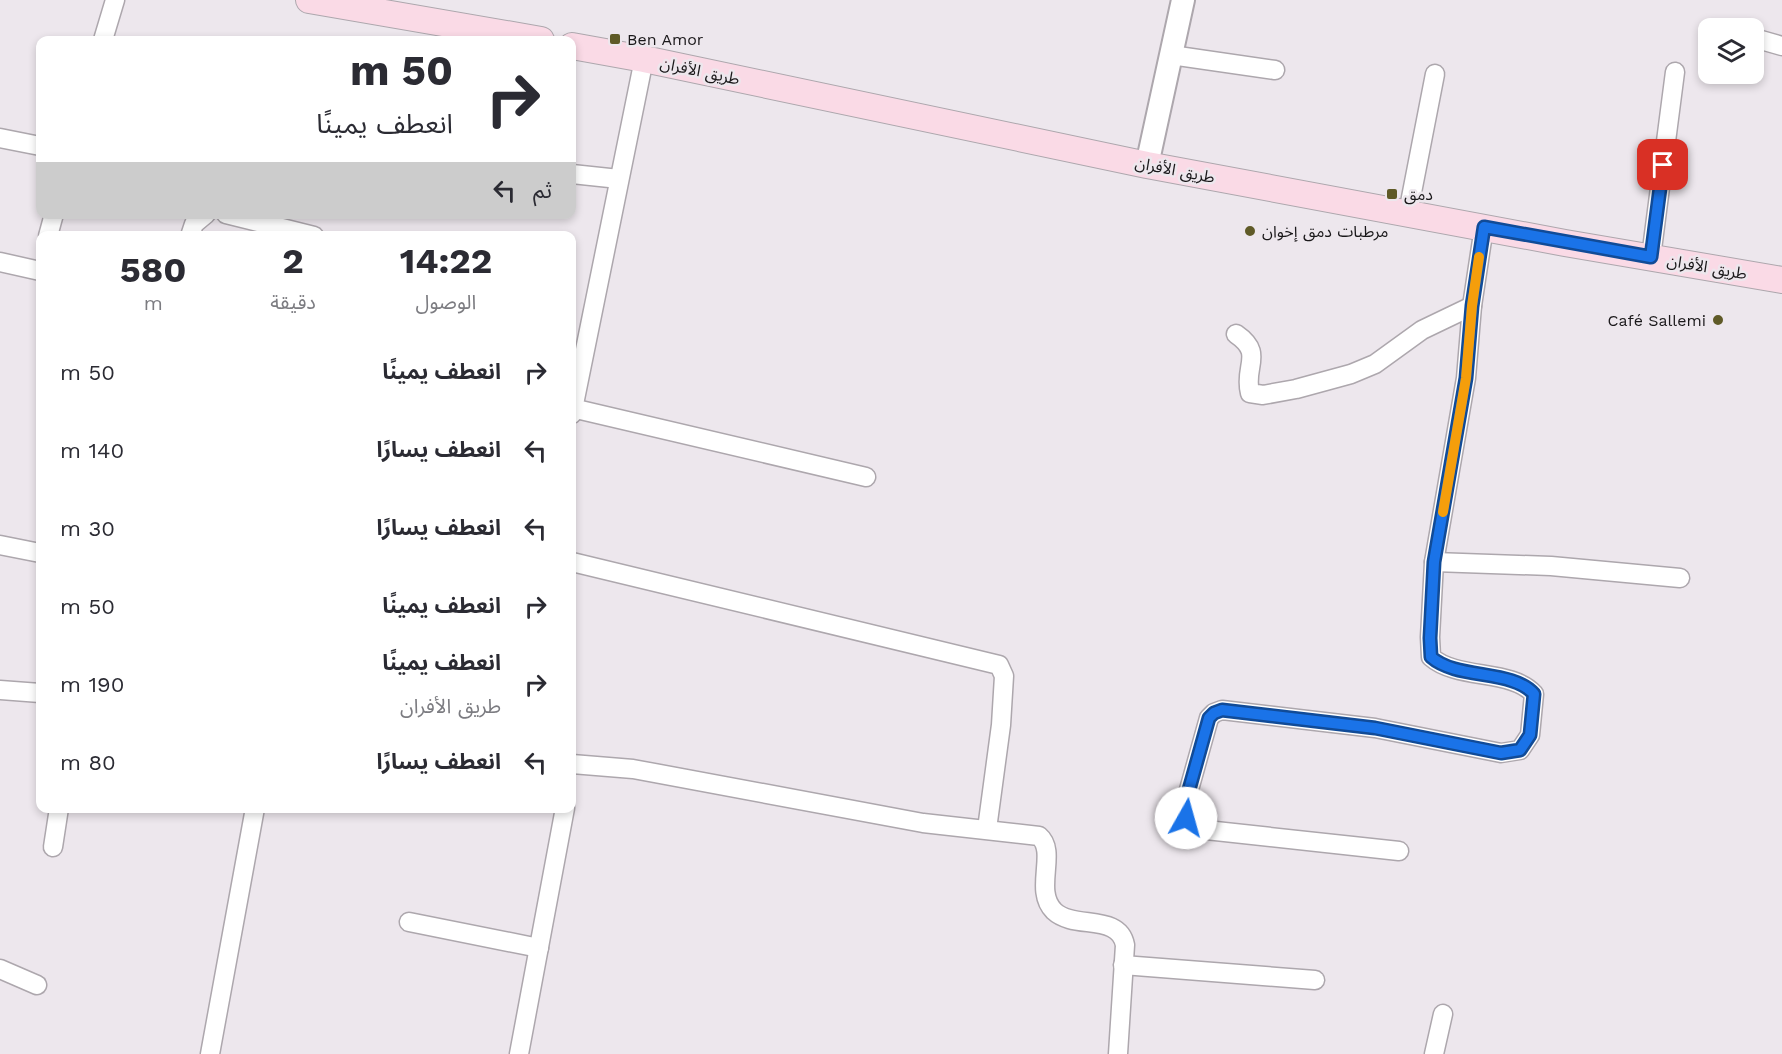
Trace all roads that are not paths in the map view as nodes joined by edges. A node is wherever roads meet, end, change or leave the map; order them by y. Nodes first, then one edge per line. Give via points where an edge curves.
1 (115, 0) edge
2 (309, 0) edge
3 (1183, 0) edge
4 (404, 8) edge
5 (104, 36) edge
6 (524, 36) edge
7 (1764, 41) edge
8 (1782, 46) edge
9 (576, 47) edge
10 (1171, 55) junction
11 (644, 59) junction
12 (1275, 70) dead end
13 (1675, 72) dead end
14 (1435, 74) dead end
15 (0, 138) edge
16 (36, 145) edge
17 (1147, 165) junction
18 (576, 174) edge
19 (619, 179) junction
20 (1408, 213) junction
21 (200, 219) edge
22 (246, 219) edge
23 (1484, 227) junction
24 (192, 231) edge
25 (294, 231) edge
26 (1651, 257) junction
27 (0, 262) edge
28 (36, 267) edge
29 (1782, 280) edge
30 (1472, 306) junction
31 (1236, 334) dead end
32 (576, 390) edge
33 (576, 411) edge
34 (866, 477) dead end
35 (0, 545) edge
36 (36, 552) edge
37 (1434, 562) junction
38 (576, 563) edge
39 (1680, 578) dead end
40 (0, 690) edge
41 (36, 693) edge
42 (576, 764) edge
43 (58, 813) edge
44 (254, 813) edge
45 (564, 813) edge
46 (987, 829) junction
47 (53, 847) dead end
48 (1399, 851) dead end
49 (409, 922) dead end
50 (539, 948) junction
51 (1123, 965) junction
52 (0, 969) edge
53 (1315, 980) dead end
54 (38, 985) dead end
55 (1443, 1014) dead end
56 (210, 1054) edge
57 (519, 1054) edge
58 (1118, 1054) edge
59 (1434, 1054) edge

1 - 5 street
2 - 4 main road
3 - 10 street
4 - 6 main road
7 - 8 street
9 - 11 main road, طريق الأفران
10 - 12 street
10 - 17 street
11 - 17 main road, طريق الأفران
11 - 19 street
13 - 26 street
14 - 20 street
15 - 16 street
17 - 20 main road, طريق الأفران
18 - 19 street
19 - 32 street
20 - 23 main road, طريق الأفران
21 - 24 street
22 - 25 street
23 - 26 main road, طريق الأفران
23 - 30 street
26 - 29 main road, طريق الأفران
27 - 28 street
30 - 31 street via 1422,330 1375,364 1351,374 1263,395 1250,393 1251,349
30 - 37 street via 1466,378
33 - 34 street
35 - 36 street
37 - 39 street via 1551,566
37 - 48 street via 1431,657 1441,666 1528,687 1534,694 1530,735 1520,750 1501,753 1375,728 1222,710 1209,718 1185,804 1186,818 1197,829
38 - 46 street via 999,665 1004,676 1001,725
40 - 41 street
42 - 46 street via 633,769 923,823
43 - 47 street
44 - 56 street
45 - 50 street
46 - 51 street via 1032,834 1043,840 1049,905 1057,914 1075,921 1112,926 1120,931 1125,945
49 - 50 street
50 - 57 street
51 - 53 street
51 - 58 street
52 - 54 street
55 - 59 street

